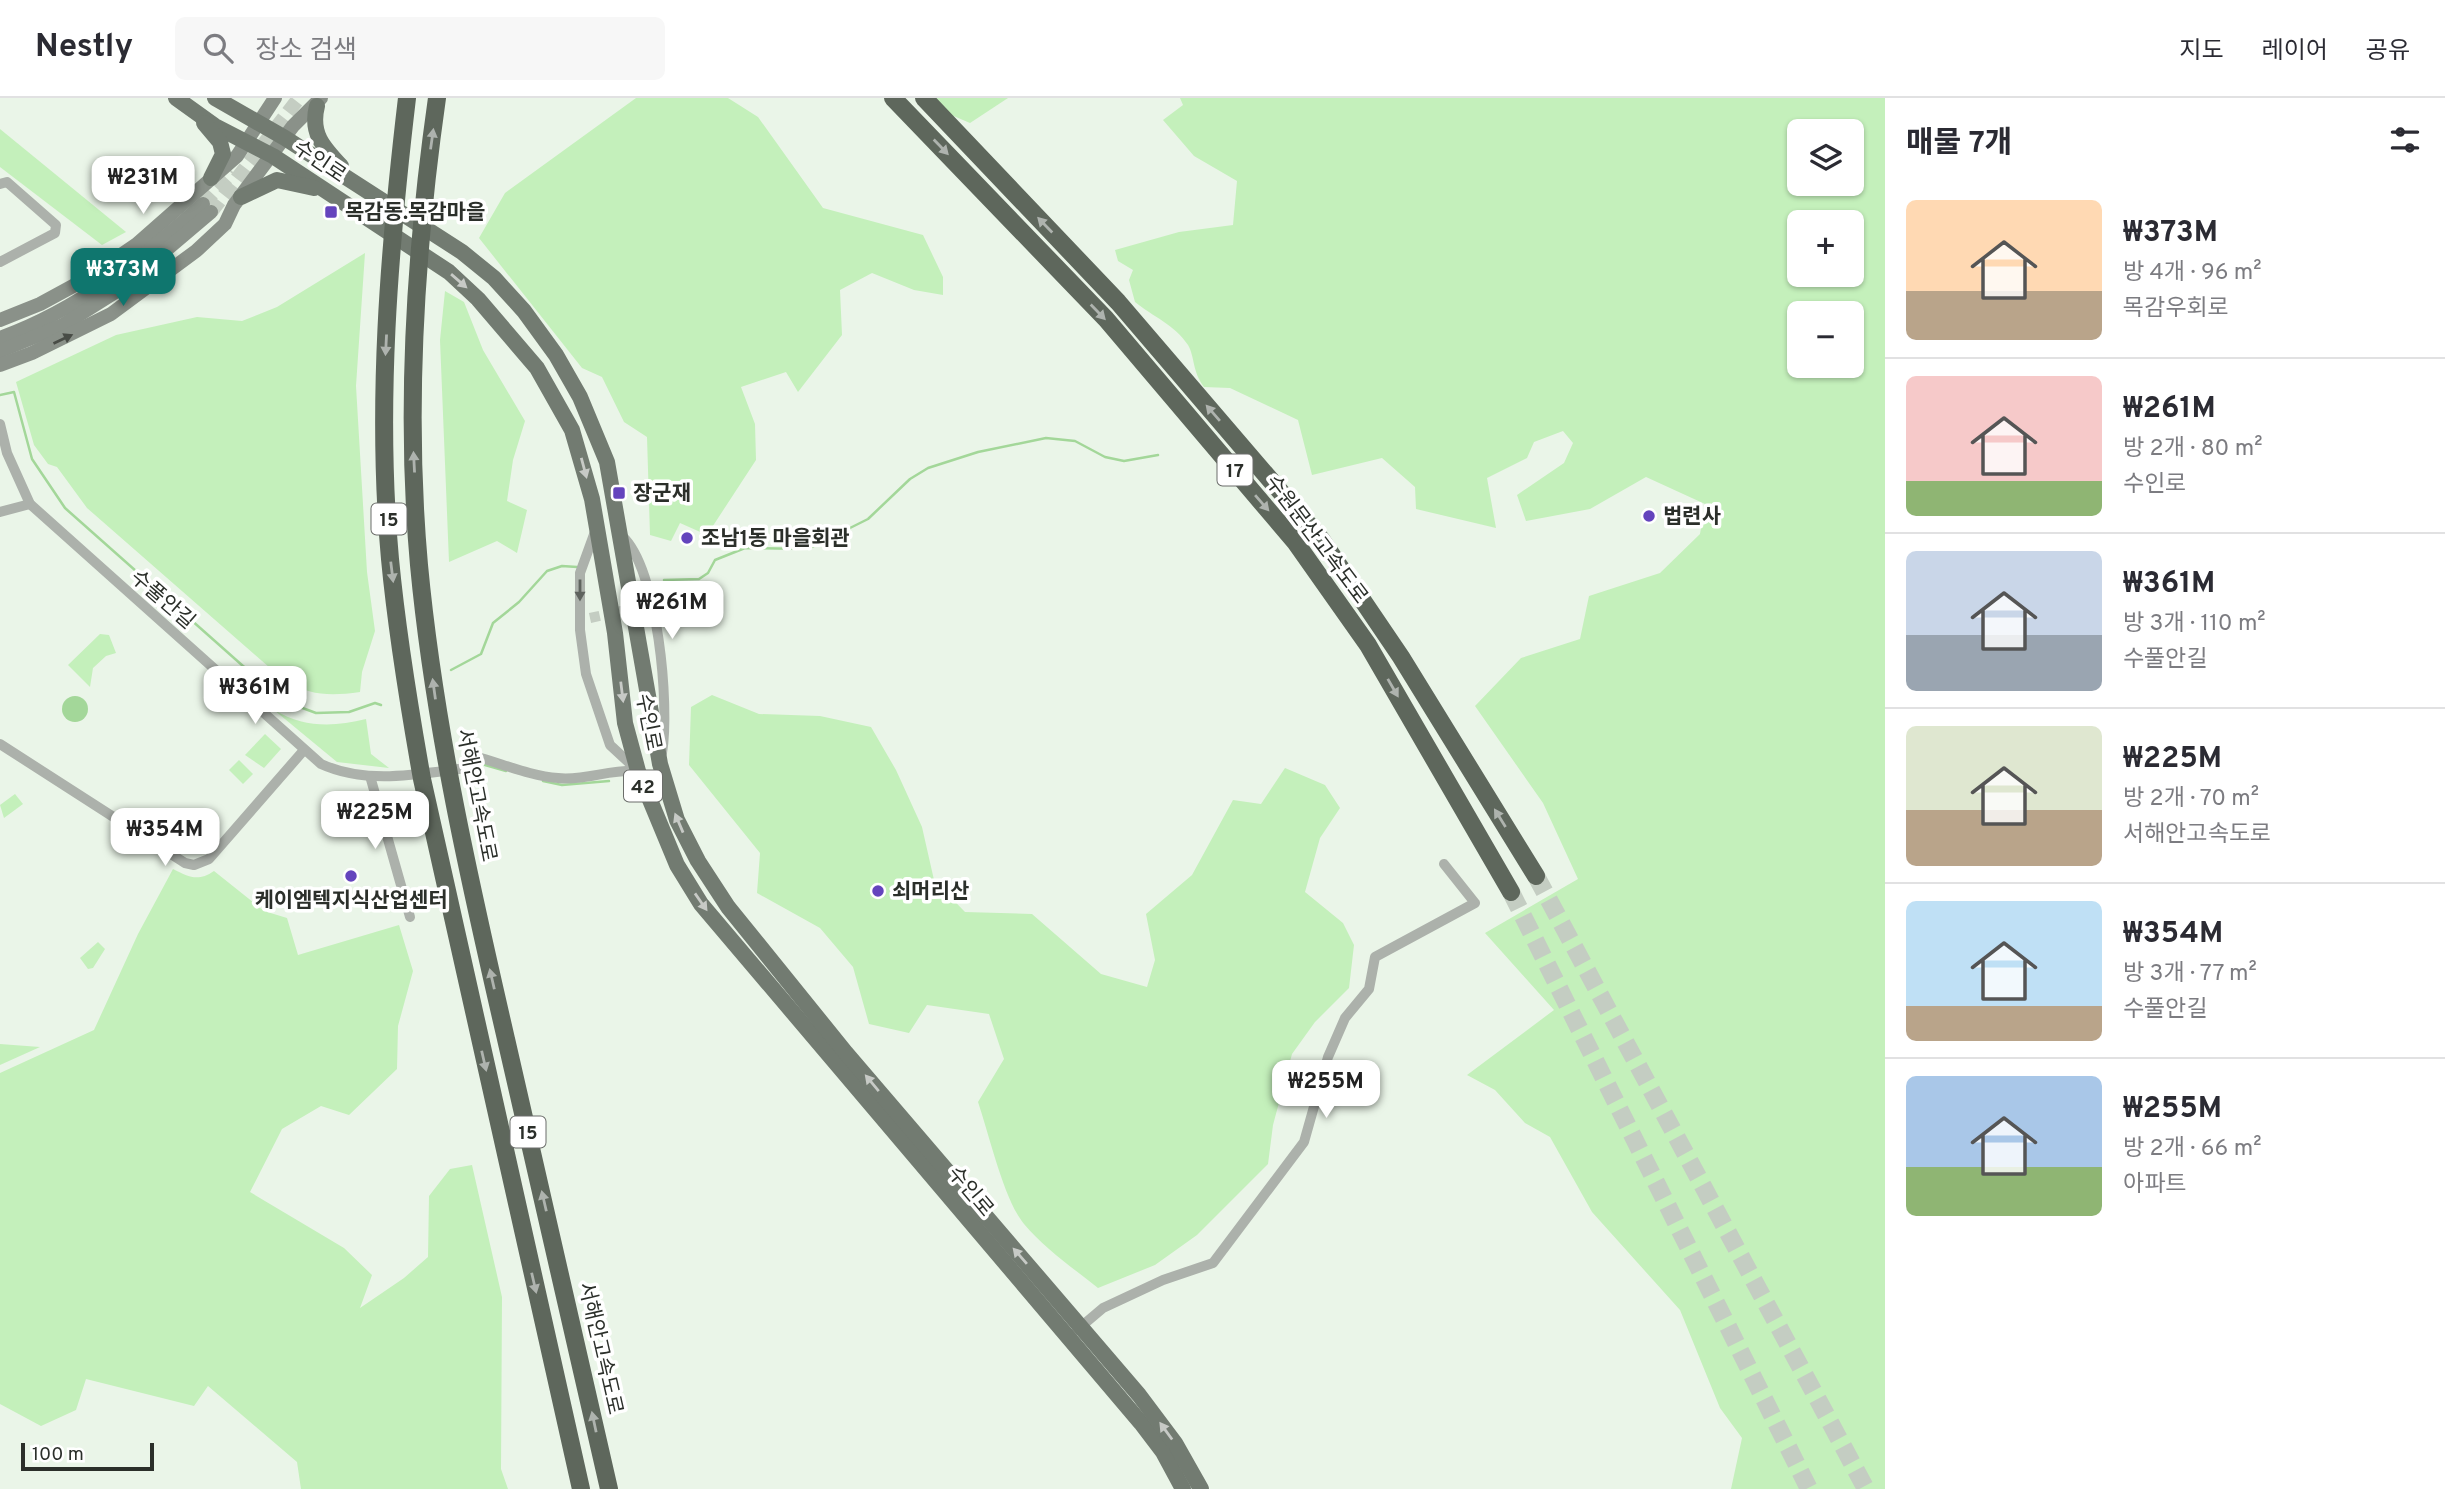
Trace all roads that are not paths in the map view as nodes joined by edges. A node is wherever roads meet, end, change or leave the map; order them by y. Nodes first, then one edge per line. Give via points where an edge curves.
1 (176, 98) edge
2 (215, 98) edge
3 (275, 98) edge
4 (407, 98) edge
5 (437, 98) edge
6 (893, 98) edge
7 (924, 98) edge
8 (319, 102) edge
9 (196, 113) junction
10 (259, 123) junction
11 (285, 138) junction
12 (248, 140) junction
13 (273, 156) junction
14 (211, 178) junction
15 (0, 184) edge
16 (363, 187) junction
17 (326, 191) junction
18 (241, 197) junction
19 (0, 262) edge
20 (0, 320) edge
21 (0, 338) edge
22 (0, 351) edge
23 (0, 365) edge
24 (0, 424) edge
25 (30, 504) junction
26 (0, 512) edge
27 (597, 526) junction
28 (621, 536) junction
29 (0, 744) edge
30 (304, 750) junction
31 (660, 764) junction
32 (638, 771) junction
33 (370, 776) junction
34 (1444, 864) dead end
35 (1536, 876) tunnel mouth
36 (1511, 892) tunnel mouth
37 (410, 917) dead end
38 (1075, 1332) junction
39 (581, 1489) edge
40 (609, 1489) edge
41 (1184, 1489) edge
42 (1201, 1489) edge

1 - 9 main road, 수인로 / 42
2 - 10 main road, 수인로 / 42
3 - 10 main road
4 -> 39 highway, 15 via 390,276 385,438 390,558 422,779
40 -> 5 highway, 서해안고속도로 / 15 via 446,765 419,564 413,444 416,281
6 -> 36 highway, 수원문산고속도로 / 17 via 1105,319 1296,543 1368,645
35 -> 7 highway, 수원문산고속도로 / 17 via 1401,657 1321,539 1118,302
8 - 11 main road
8 - 16 main road via 313,120 316,134 324,149
9 - 12 main road, 수인로 / 42
9 - 14 main road via 220,142 223,154
10 - 11 main road, 수인로 / 42
10 - 12 main road
11 - 13 main road
11 - 16 main road, 수인로 / 42
12 - 13 main road, 수인로 / 42
12 - 14 main road
13 - 17 main road, 수인로 / 42
13 - 18 main road
14 - 20 main road via 137,244 86,279
15 - 19 street via 7,182 56,225 55,233
16 - 28 main road, 수인로 / 42 via 462,252 494,278 524,312 555,355 593,426 607,462
17 - 18 main road via 277,180
17 -> 27 main road, 수인로 / 42 via 449,272 509,332 572,430
23 -> 18 main road via 77,332 138,296 225,224
21 - 22 main road via 93,293 207,208 120,289 63,325
24 - 25 street, 수풀안길 via 7,453
25 - 26 street
25 - 30 street, 수풀안길
27 -> 32 main road, 수인로 / 42 via 625,723
27 -> 32 street via 580,573 586,674 610,745
28 - 31 main road, 수인로 / 42
28 - 31 street via 633,547 650,589 648,606 666,698
29 - 30 street via 194,865 209,859
30 - 33 street, 수풀안길 via 339,772
38 -> 31 main road, 수인로 / 42 via 728,907 677,820
32 - 33 street, 수풀안길 via 618,769 593,777 559,779 474,756 474,766
32 -> 38 main road, 수인로 / 42 via 677,865 701,904
33 - 37 street
34 - 38 street via 1475,903 1375,957 1370,989 1345,1018 1328,1057 1304,1143 1213,1263 1103,1308
38 - 41 main road, 수인로 / 42
42 -> 38 main road, 수인로 / 42 via 1155,1415

